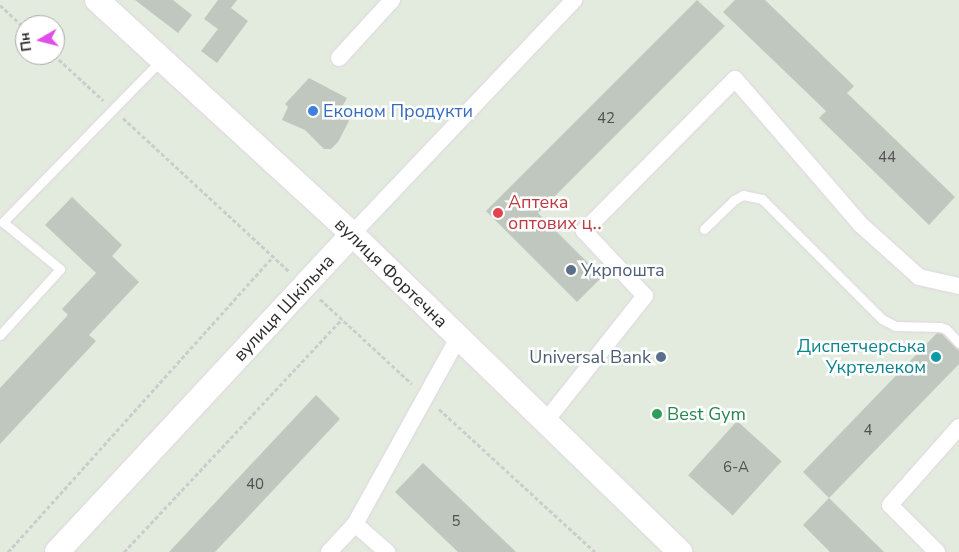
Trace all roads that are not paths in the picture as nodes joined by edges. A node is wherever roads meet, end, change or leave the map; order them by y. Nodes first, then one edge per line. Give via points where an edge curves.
1 (97, 0) edge
2 (392, 0) edge
3 (574, 0) edge
4 (339, 58) dead end
5 (162, 59) junction
6 (1, 221) edge
7 (704, 229) dead end
8 (352, 234) junction
9 (959, 286) edge
10 (0, 335) edge
11 (458, 338) junction
12 (959, 343) edge
13 (545, 422) junction
14 (959, 427) edge
15 (355, 524) junction
16 (58, 552) edge
17 (329, 552) edge
18 (387, 552) edge
19 (680, 552) edge
20 (938, 552) edge

1 - 5 main road, вулиця Фортечна
2 - 4 street
3 - 8 street, вулиця Шкільна
5 - 6 lane
5 - 8 main road, вулиця Фортечна
6 - 10 lane via 60,269
7 - 12 lane via 743,195 762,199 882,319 895,326 940,327
8 - 11 main road, вулиця Фортечна
8 - 16 main road, вулиця Шкільна
9 - 13 street via 919,277 860,224 735,79 584,231 645,296
11 - 13 main road, вулиця Фортечна
11 - 15 street
13 - 19 main road, вулиця Фортечна
14 - 20 street via 890,505
15 - 17 street
15 - 18 street

